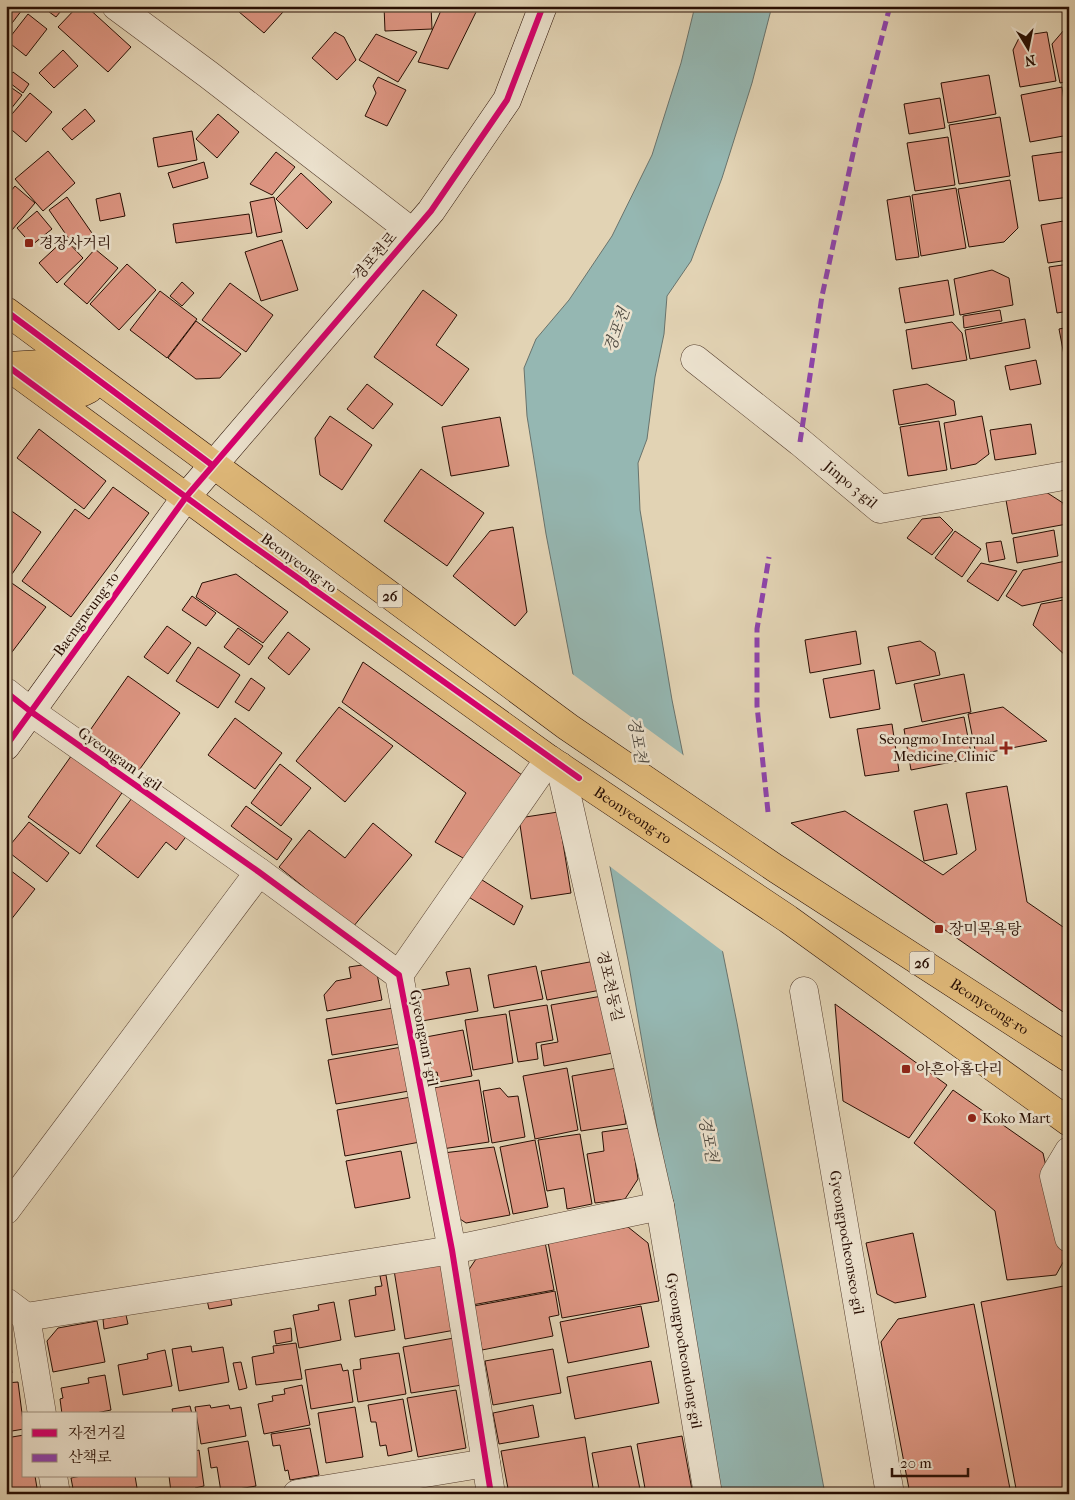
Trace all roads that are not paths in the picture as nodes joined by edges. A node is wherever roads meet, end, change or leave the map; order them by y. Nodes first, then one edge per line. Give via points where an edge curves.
1 (116, 6) edge
2 (543, 6) edge
3 (412, 232) junction
4 (6, 311) edge
5 (695, 359) dead end
6 (7, 365) edge
7 (96, 379) junction
8 (212, 465) junction
9 (1069, 475) edge
10 (186, 497) junction
11 (6, 692) edge
12 (30, 711) junction
13 (6, 746) edge
14 (563, 768) junction
15 (259, 872) junction
16 (399, 975) junction
17 (804, 991) dead end
18 (1069, 1058) edge
19 (1069, 1122) edge
20 (1069, 1151) edge
21 (660, 1206) junction
22 (6, 1210) edge
23 (1069, 1238) edge
24 (452, 1250) junction
25 (16, 1309) edge
26 (42, 1412) edge
27 (486, 1463) junction
28 (53, 1478) edge
29 (56, 1494) edge
30 (296, 1494) edge
31 (491, 1494) edge
32 (708, 1494) edge
33 (890, 1494) edge

1 - 3 street
2 - 3 street, 경포천로 via 507,100 431,211
3 - 8 street, 경포천로
4 - 7 main road, Beonyeong-ro / 26
5 - 9 street, Jinpo 3-gil via 880,509
6 - 7 main road via 41,364 83,392 90,389
6 - 10 main road, Beonyeong-ro
7 - 8 main road, Beonyeong-ro / 26
8 - 10 street, 경포천로
8 - 18 main road, Beonyeong-ro / 26 via 568,728 776,868
10 - 12 street, Baengneung-ro
10 - 14 main road, Beonyeong-ro
11 - 12 street, Gyeongam 1-gil
12 - 13 street, Baengneung-ro
12 - 15 street, Gyeongam 1-gil
14 - 16 street, Gyeongam 1-gil
14 - 19 main road, Beonyeong-ro via 788,919
14 - 21 street, 경포천동길
15 - 16 street, Gyeongam 1-gil
15 - 22 street
16 - 24 street, Gyeongam 1-gil
17 - 33 street, Gyeongpocheonseo-gil
20 - 23 street via 1054,1176
21 - 24 street
21 - 32 street, Gyeongpocheondong-gil
24 - 25 street
24 - 27 street, Gyeongam 1-gil
25 - 26 street
27 - 30 street
27 - 31 street, Gyeongam 1-gil
28 - 29 street

